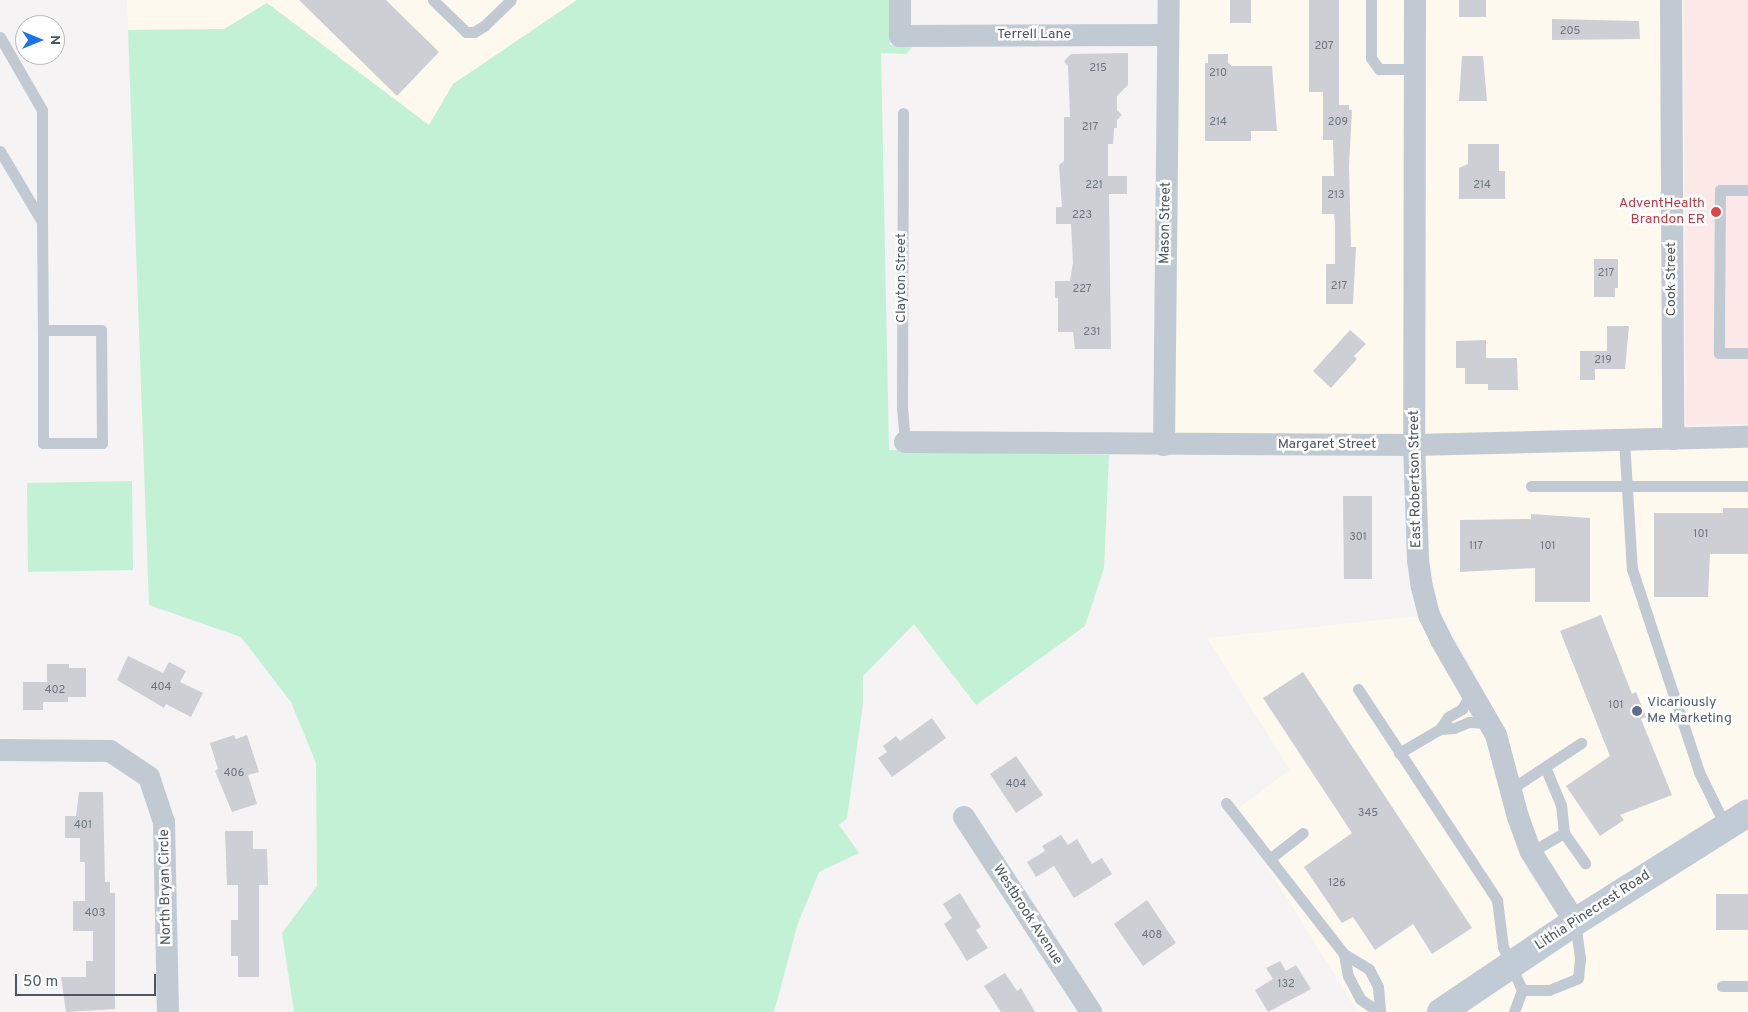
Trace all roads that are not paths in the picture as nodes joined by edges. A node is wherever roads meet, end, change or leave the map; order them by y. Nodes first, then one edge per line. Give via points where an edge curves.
1 (433, 0) edge
2 (510, 0) edge
3 (900, 0) edge
4 (1169, 0) edge
5 (1371, 0) edge
6 (1415, 0) edge
7 (1671, 0) edge
8 (1168, 35) junction
9 (0, 37) edge
10 (1415, 69) junction
11 (903, 113) dead end
12 (0, 152) edge
13 (1748, 190) edge
14 (42, 222) junction
15 (43, 330) junction
16 (1748, 353) edge
17 (1748, 436) edge
18 (1672, 439) junction
19 (1624, 440) junction
20 (905, 442) joint
21 (1164, 445) junction
22 (1414, 445) junction
23 (1531, 486) dead end
24 (1625, 486) junction
25 (1748, 486) edge
26 (1358, 689) dead end
27 (1472, 691) junction
28 (1490, 723) junction
29 (1440, 729) junction
30 (1581, 743) dead end
31 (0, 750) edge
32 (1399, 753) junction
33 (1545, 767) junction
34 (1511, 789) junction
35 (1226, 803) dead end
36 (964, 817) dead end
37 (1737, 820) edge
38 (1303, 833) dead end
39 (1564, 833) junction
40 (1530, 852) junction
41 (1272, 857) junction
42 (1585, 863) dead end
43 (1574, 922) junction
44 (1344, 954) junction
45 (1511, 964) junction
46 (1722, 986) dead end
47 (1748, 986) edge
48 (1522, 990) junction
49 (168, 1012) edge
50 (1091, 1012) edge
51 (1379, 1012) edge
52 (1441, 1012) edge
53 (1514, 1012) edge

1 - 2 lane via 466,32 474,32
3 - 8 street, Terrell Lane via 900,36
4 - 8 street, Mason Street
5 - 10 lane via 1371,58 1379,69
6 - 10 street, East Robertson Street
7 - 18 street, Cook Street
8 - 21 street, Mason Street
9 - 14 lane via 42,110
10 - 22 street, East Robertson Street
11 - 20 lane, Clayton Street via 902,408
12 - 14 lane
13 - 16 lane via 1720,190 1719,353
14 - 15 lane
15 - 15 lane via 101,330 102,443 43,444
17 - 18 street, Margaret Street
18 - 19 street, Margaret Street
19 - 22 street, Margaret Street
19 - 24 lane
20 - 21 street, Margaret Street
21 - 22 street, Margaret Street
22 - 27 street, East Robertson Street via 1422,587 1429,614
23 - 24 lane
24 - 25 lane
24 - 37 lane via 1632,569 1699,772
26 - 32 lane
27 - 28 street, East Robertson Street
27 - 29 lane via 1462,709 1448,717
28 - 29 lane via 1469,722
28 - 34 street, East Robertson Street via 1505,760
29 - 32 lane
30 - 33 lane
31 - 49 street, North Bryan Circle via 110,751 150,777 164,822
32 - 45 lane via 1497,900 1502,947
33 - 34 lane
33 - 39 lane via 1561,805
34 - 40 street, East Robertson Street
35 - 41 lane
36 - 50 street, Westbrook Avenue
37 - 43 main road, Lithia Pinecrest Road
38 - 41 lane
39 - 40 lane
39 - 42 lane
40 - 43 street, East Robertson Street
41 - 44 lane
43 - 45 main road, Lithia Pinecrest Road
43 - 48 lane via 1580,958 1578,978 1549,990
44 - 51 lane via 1348,976 1360,999
44 - 51 lane via 1369,969 1378,987
45 - 48 lane
45 - 52 main road, Lithia Pinecrest Road
46 - 47 lane
48 - 53 lane

